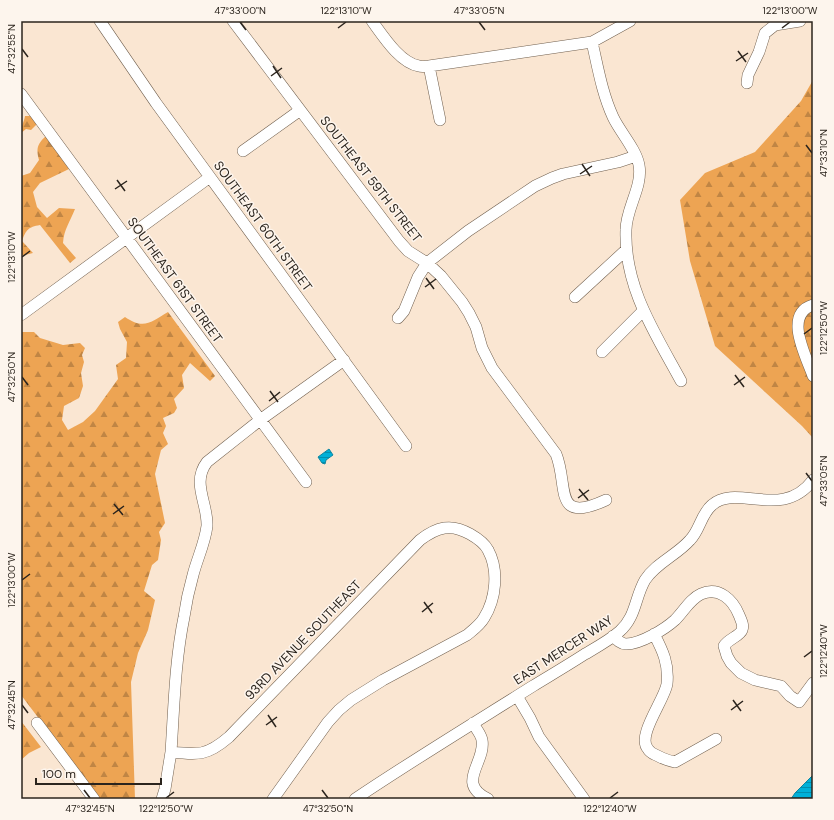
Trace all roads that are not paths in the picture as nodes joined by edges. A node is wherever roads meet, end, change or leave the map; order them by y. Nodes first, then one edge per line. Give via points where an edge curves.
1 (100, 21) edge
2 (233, 21) edge
3 (372, 21) edge
4 (630, 21) edge
5 (800, 21) edge
6 (592, 42) junction
7 (429, 66) junction
8 (747, 83) dead end
9 (21, 94) edge
10 (299, 111) junction
11 (440, 120) dead end
12 (243, 151) dead end
13 (636, 156) junction
14 (210, 177) junction
15 (126, 238) junction
16 (626, 250) junction
17 (427, 263) junction
18 (575, 297) dead end
19 (813, 305) edge
20 (644, 311) junction
21 (21, 315) edge
22 (398, 318) dead end
23 (602, 352) dead end
24 (344, 360) junction
25 (813, 376) edge
26 (681, 381) dead end
27 (260, 420) junction
28 (406, 446) dead end
29 (813, 480) edge
30 (306, 482) dead end
31 (606, 500) dead end
32 (654, 634) junction
33 (613, 636) junction
34 (813, 683) edge
35 (517, 696) junction
36 (473, 723) junction
37 (37, 724) dead end
38 (716, 739) dead end
39 (171, 752) junction
40 (94, 799) edge
41 (162, 799) edge
42 (273, 799) edge
43 (355, 799) edge
44 (488, 799) edge
45 (584, 799) edge

1 - 14 street, SOUTHEAST 60TH STREET
2 - 10 street, SOUTHEAST 59TH STREET
3 - 7 street via 406,61 419,66
4 - 6 street
5 - 8 street via 775,25 765,33
6 - 7 street
6 - 13 street via 606,100
7 - 11 street
9 - 15 street, SOUTHEAST 61ST STREET
10 - 12 street
10 - 17 street, SOUTHEAST 59TH STREET via 399,241 408,251
13 - 16 street via 639,177 628,216
13 - 17 street via 564,174 535,186 462,235
14 - 15 street
14 - 24 street, SOUTHEAST 60TH STREET
15 - 21 street
15 - 27 street, SOUTHEAST 61ST STREET
16 - 18 street
16 - 20 street via 629,272
17 - 22 street via 404,311
17 - 31 street, SOUTHEAST 59TH STREET via 462,302 476,327 482,348 492,368 556,454 568,502 573,507 582,509
19 - 25 street via 803,311 798,324 798,332
20 - 23 street
20 - 26 street
24 - 27 street
24 - 28 street, SOUTHEAST 60TH STREET
27 - 30 street, SOUTHEAST 61ST STREET
27 - 39 street via 207,462 200,475 207,523 206,534 192,576 183,618
29 - 33 street, EAST MERCER WAY via 801,491 782,499 771,501 731,498 713,504 691,540 657,567 645,581 631,618
32 - 33 street via 625,644
32 - 34 street via 668,626 697,596 718,592 732,601 742,622 743,629 740,634 724,646 731,663 741,673 755,680 781,686 799,702
32 - 38 street via 668,667 667,686 644,739 646,748 652,754 675,762
33 - 35 street, EAST MERCER WAY
35 - 36 street, EAST MERCER WAY
35 - 45 street via 539,737
36 - 43 street, EAST MERCER WAY
36 - 44 street via 482,740 482,746 472,778 475,788
37 - 40 street
39 - 41 street
39 - 42 street, 93RD AVENUE SOUTHEAST via 193,755 204,753 229,737 420,540 431,532 452,527 477,538 488,549 494,564 495,581 484,619 467,635 383,680 339,710

